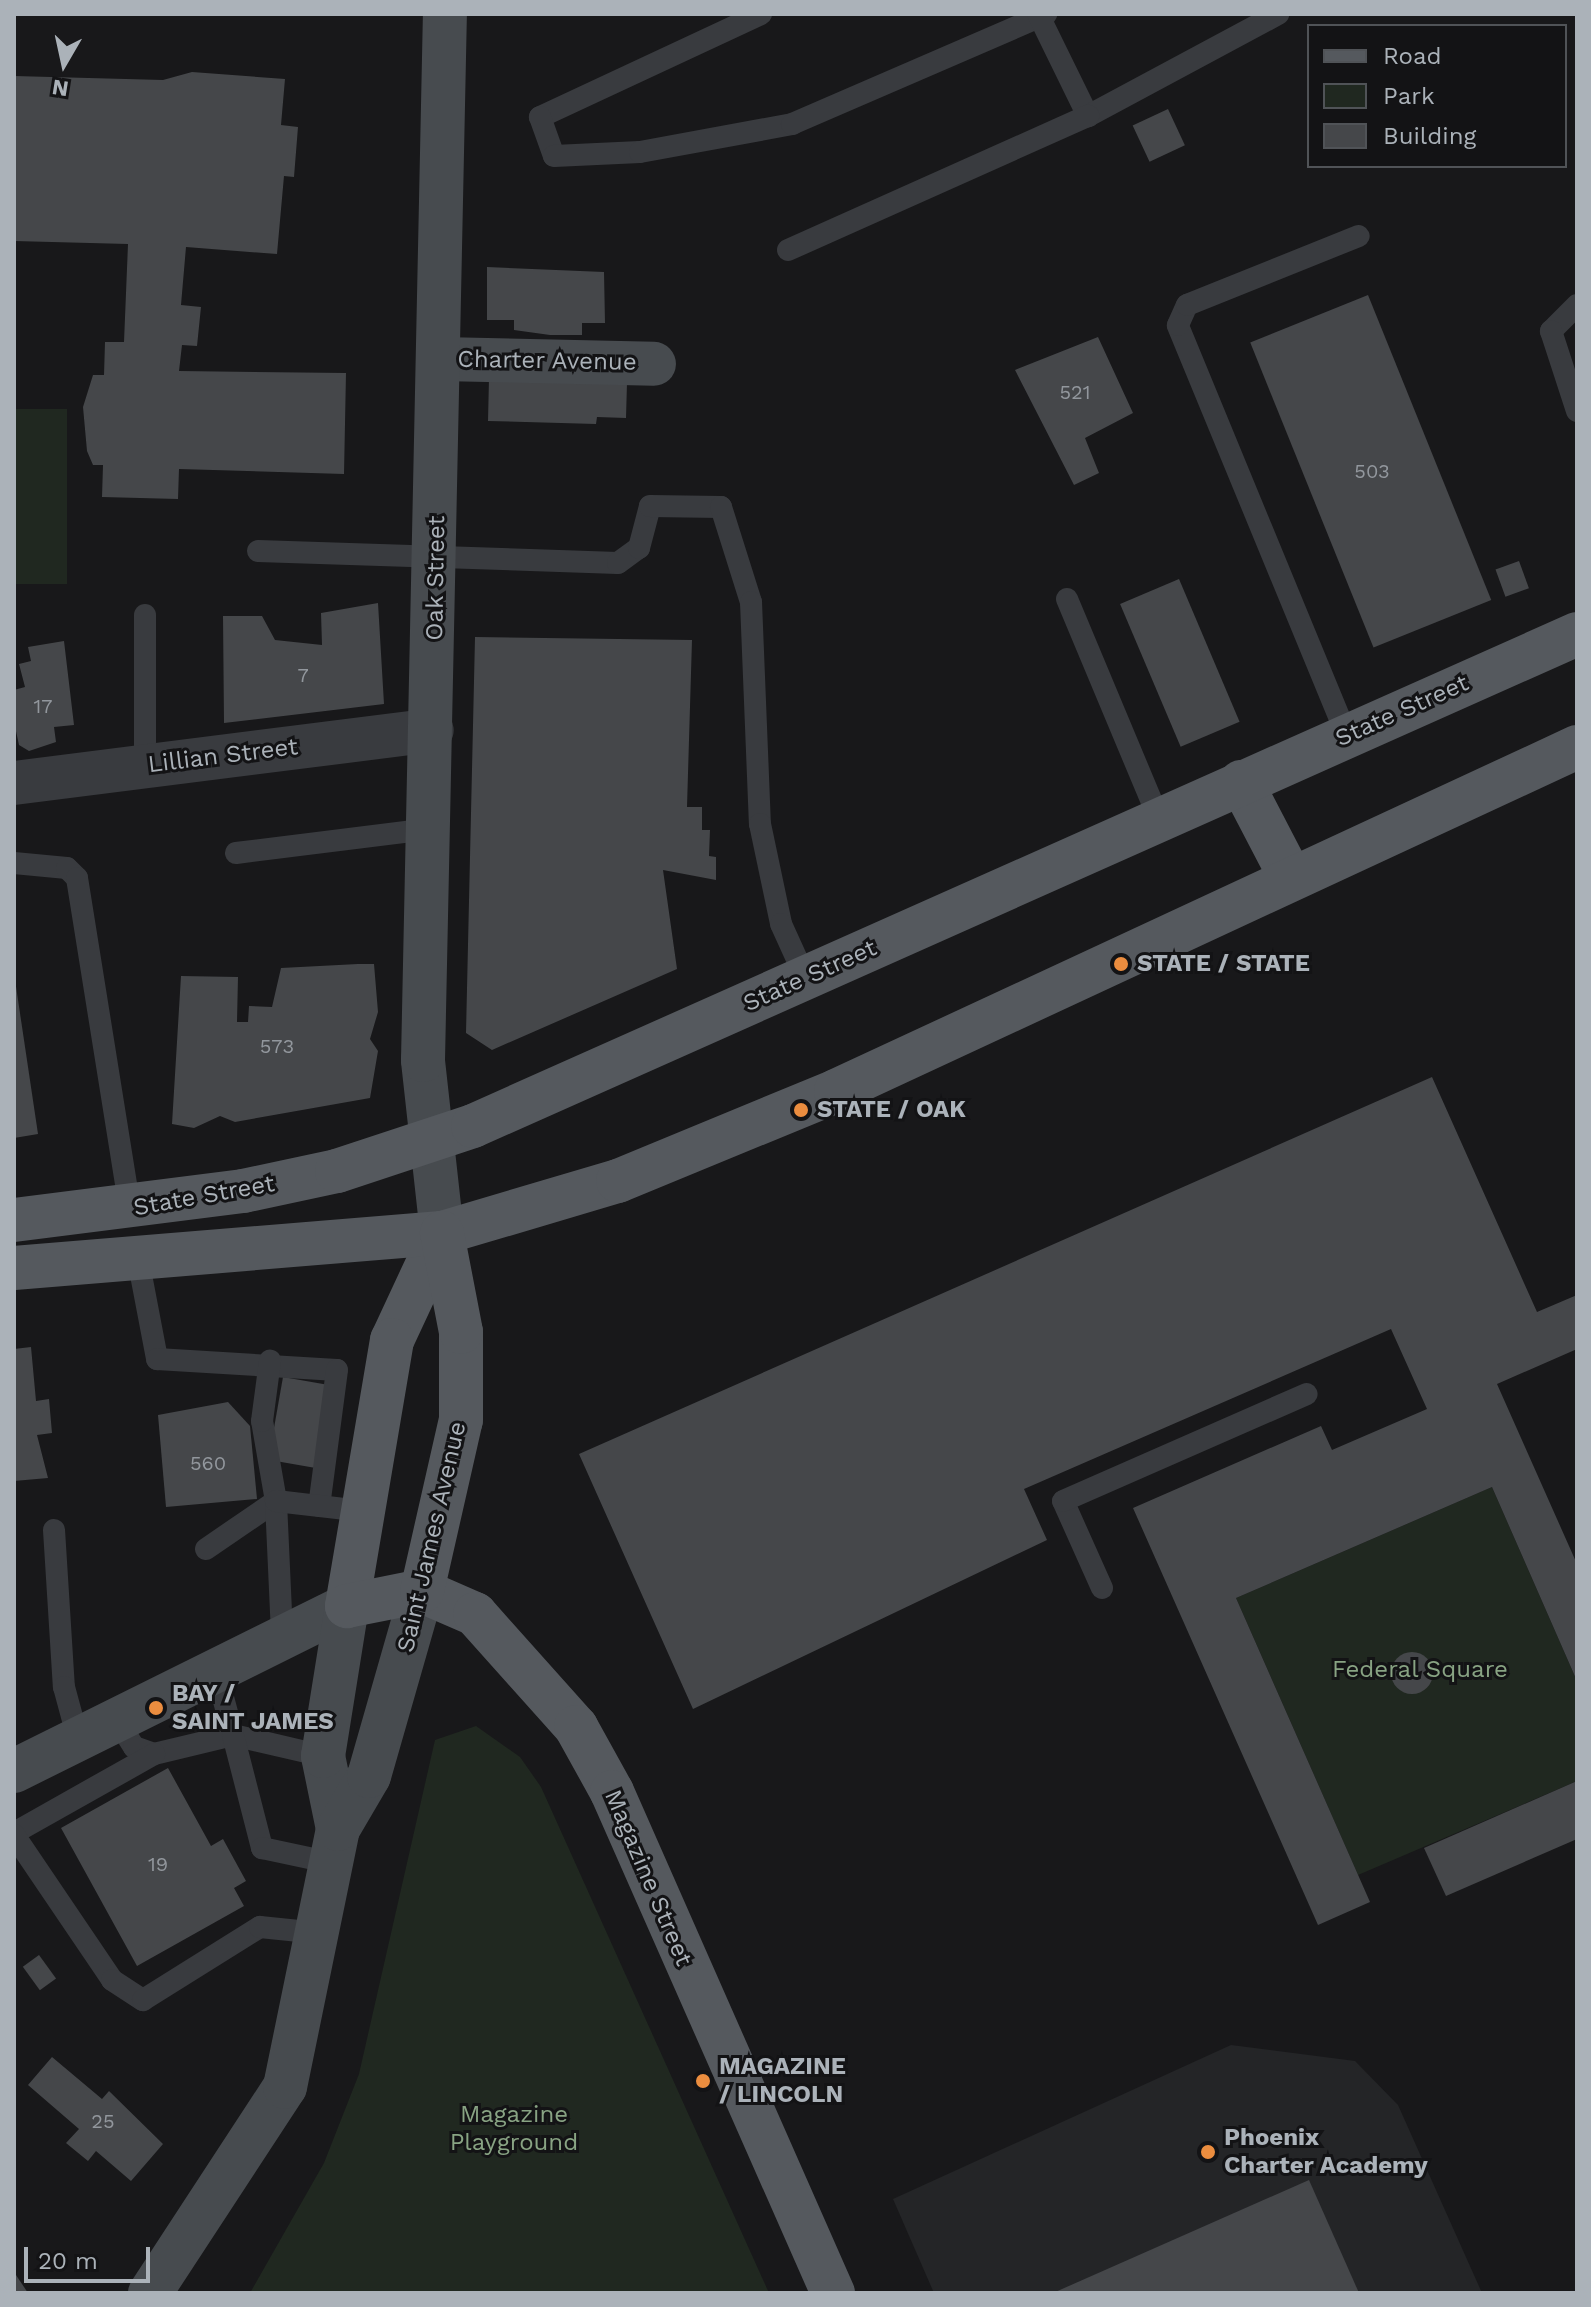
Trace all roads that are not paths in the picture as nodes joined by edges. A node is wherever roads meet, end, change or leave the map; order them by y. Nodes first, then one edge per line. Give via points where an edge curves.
1 (445, 14) edge
2 (761, 14) edge
3 (1278, 14) edge
4 (1041, 15) edge
5 (1088, 116) junction
6 (1359, 236) dead end
7 (788, 250) dead end
8 (1577, 305) edge
9 (441, 359) junction
10 (654, 364) dead end
11 (1577, 411) edge
12 (258, 551) dead end
13 (436, 562) junction
14 (1067, 599) dead end
15 (145, 615) dead end
16 (1577, 634) edge
17 (432, 730) junction
18 (1347, 736) junction
19 (1577, 747) edge
20 (145, 766) junction
21 (1241, 782) junction
22 (14, 783) edge
23 (1159, 819) junction
24 (430, 829) junction
25 (236, 853) dead end
26 (14, 863) edge
27 (1291, 878) junction
28 (805, 977) junction
29 (429, 1142) junction
30 (130, 1210) junction
31 (14, 1220) edge
32 (442, 1233) junction
33 (138, 1259) junction
34 (14, 1268) edge
35 (270, 1361) junction
36 (1307, 1394) dead end
37 (276, 1501) junction
38 (319, 1506) junction
39 (363, 1511) junction
40 (54, 1530) dead end
41 (206, 1549) dead end
42 (1102, 1588) dead end
43 (422, 1591) junction
44 (347, 1606) junction
45 (282, 1634) junction
46 (216, 1671) junction
47 (117, 1720) junction
48 (233, 1735) junction
49 (78, 1739) junction
50 (154, 1754) junction
51 (323, 1756) junction
52 (14, 1771) edge
53 (14, 1834) edge
54 (335, 1846) junction
55 (319, 1933) junction
56 (150, 2293) edge
57 (833, 2293) edge

1 - 9 main road, Oak Street
2 - 4 lane via 540,117 554,156 640,152 792,124
3 - 5 lane
4 - 5 lane
5 - 7 lane
6 - 18 lane via 1187,305 1178,325
8 - 11 lane via 1551,331
9 - 10 main road, Charter Avenue
9 - 13 main road, Oak Street
12 - 13 lane
13 - 17 main road, Oak Street
13 - 28 lane via 628,562 650,506 721,507 751,602 760,824 781,924
14 - 23 lane
15 - 20 lane
16 - 18 main road, State Street
17 - 20 street, Lillian Street
17 - 24 main road, Oak Street
18 - 21 main road, State Street
19 - 27 main road
20 - 22 street, Lillian Street
21 - 23 main road, State Street
21 - 27 main road
23 - 28 main road, State Street
24 - 25 lane
24 - 29 main road, Oak Street via 423,1060
26 - 30 lane via 67,868 77,878
27 - 32 main road via 689,1153
28 - 29 main road, State Street
29 - 30 main road, State Street via 337,1171
29 - 32 main road, Saint James Avenue
30 - 31 main road, State Street
32 - 33 main road
32 - 39 main road, Saint James Avenue via 392,1340
32 - 43 main road, Saint James Avenue via 461,1332 461,1420
33 - 34 main road
33 - 35 lane via 157,1359
35 - 37 lane
35 - 38 lane via 337,1370
36 - 42 lane via 1063,1501
37 - 38 lane
37 - 41 lane
37 - 45 lane
38 - 39 lane
39 - 44 main road, Saint James Avenue
40 - 49 lane via 64,1687
43 - 44 main road
43 - 54 main road, Saint James Avenue via 369,1776
43 - 57 main road, Magazine Street via 475,1614 576,1727 612,1792
44 - 45 main road
44 - 51 main road, Saint James Avenue
45 - 46 main road
46 - 47 main road
46 - 48 lane
47 - 49 main road
47 - 50 lane via 134,1747
48 - 50 lane
48 - 51 lane
48 - 54 lane via 262,1848
49 - 52 main road
50 - 53 lane
51 - 54 main road, Saint James Avenue
53 - 55 lane via 112,1980 143,2000 260,1927
54 - 55 main road, Saint James Avenue
55 - 56 main road, Saint James Avenue via 285,2087

